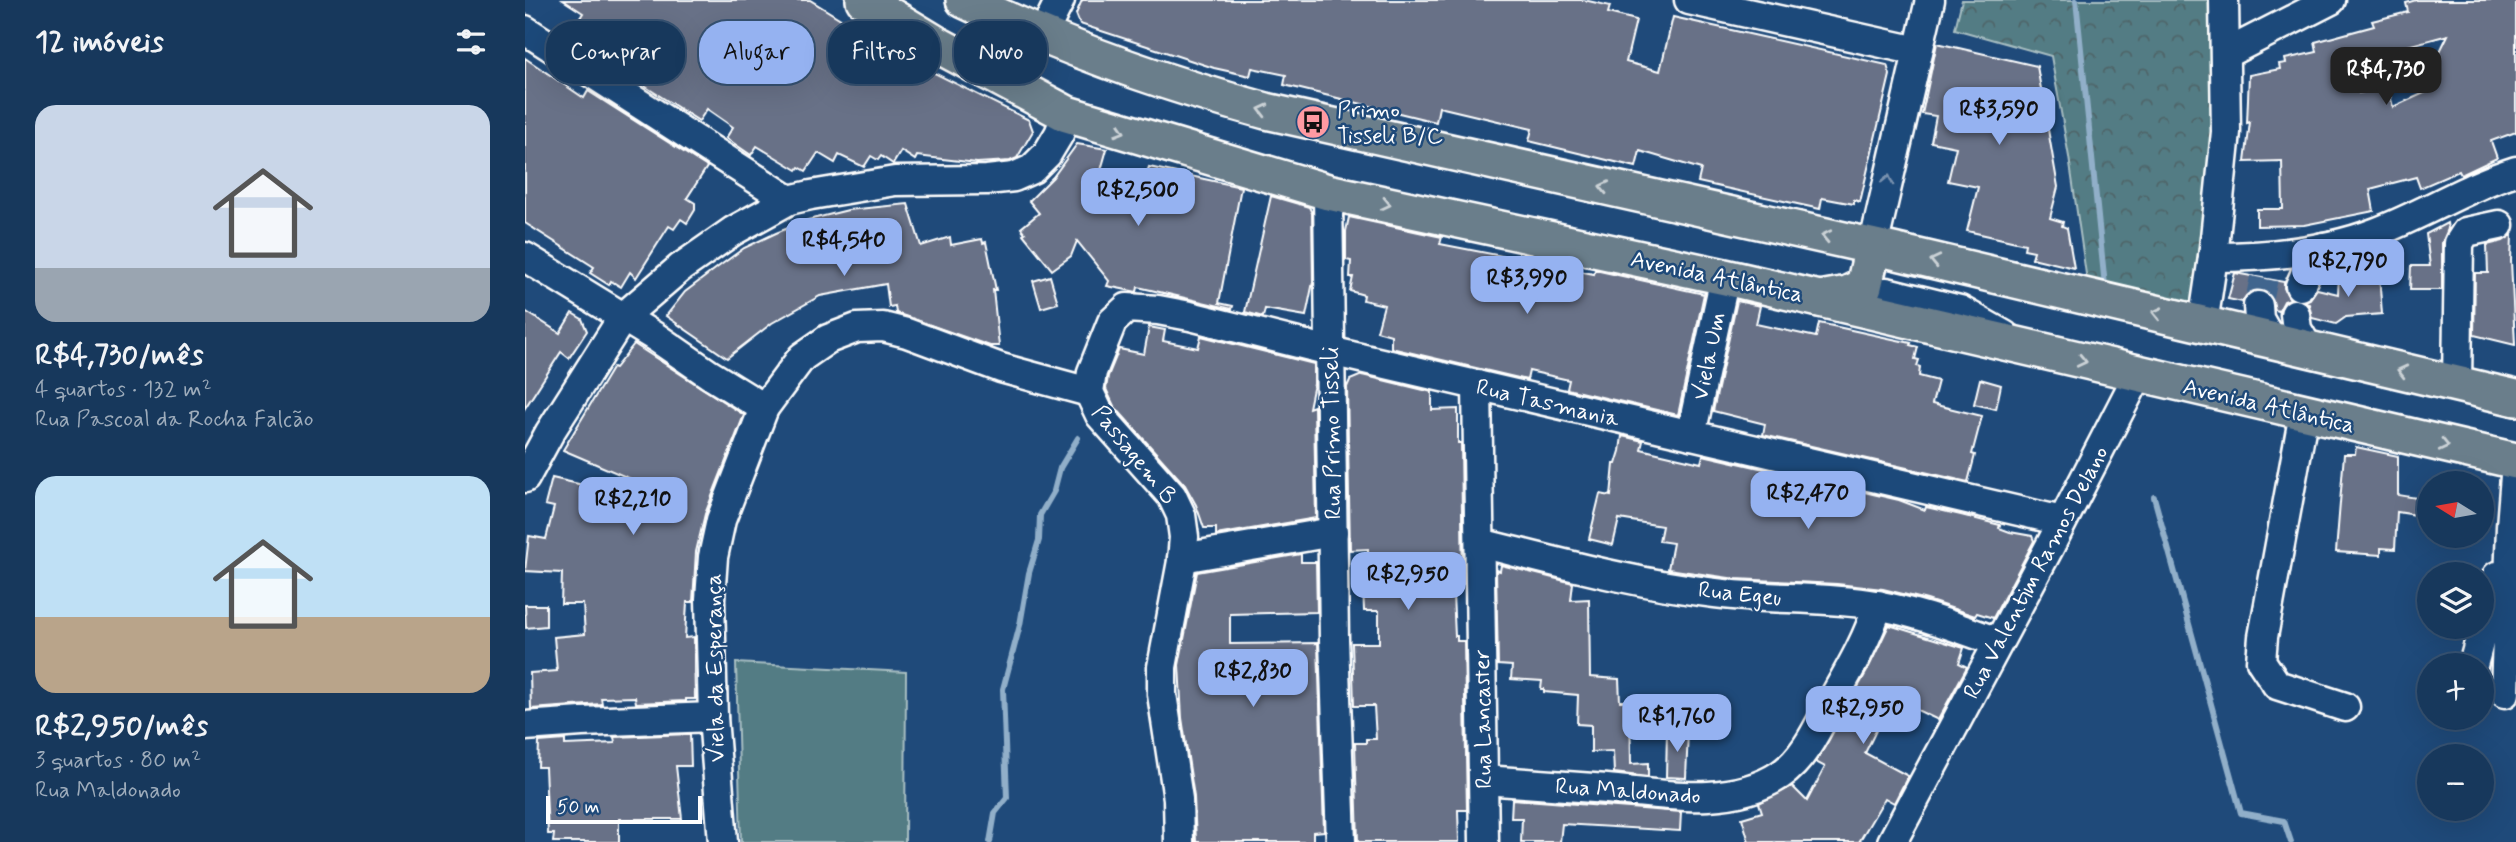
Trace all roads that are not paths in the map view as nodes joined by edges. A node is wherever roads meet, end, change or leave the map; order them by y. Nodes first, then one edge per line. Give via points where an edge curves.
1 (864, 0) edge
2 (964, 0) edge
3 (1060, 0) edge
4 (1689, 0) edge
5 (1930, 0) edge
6 (2224, 0) edge
7 (2331, 0) edge
8 (1728, 4) edge
9 (1010, 21) edge
10 (1047, 26) edge
11 (525, 30) edge
12 (1047, 38) edge
13 (1918, 51) junction
14 (2227, 53) junction
15 (1067, 114) junction
16 (2516, 171) edge
17 (1328, 192) junction
18 (789, 200) junction
19 (2499, 225) dead end
20 (1873, 247) junction
21 (2323, 247) junction
22 (2289, 253) junction
23 (525, 257) edge
24 (2213, 257) junction
25 (1725, 277) junction
26 (2264, 278) tunnel mouth
27 (2299, 286) dead end
28 (1820, 299) junction
29 (2258, 306) tunnel mouth
30 (2295, 314) dead end
31 (623, 317) junction
32 (2203, 324) junction
33 (2271, 340) junction
34 (2308, 348) junction
35 (1331, 351) junction
36 (2138, 375) junction
37 (2457, 384) junction
38 (1476, 385) junction
39 (1089, 392) junction
40 (2516, 398) edge
41 (764, 408) junction
42 (2304, 413) junction
43 (1691, 435) junction
44 (2516, 462) edge
45 (525, 478) edge
46 (2062, 521) junction
47 (2511, 526) junction
48 (1333, 532) junction
49 (1480, 543) junction
50 (1182, 558) junction
51 (1878, 605) junction
52 (1998, 642) junction
53 (2476, 653) edge
54 (2505, 693) dead end
55 (2345, 707) dead end
56 (713, 717) junction
57 (525, 726) edge
58 (1484, 779) junction
59 (723, 842) edge
60 (1179, 842) edge
61 (1341, 842) edge
62 (1484, 842) edge
63 (1892, 842) edge

1 - 15 main road, Avenida Atlântica
2 - 9 main road
3 - 10 street
4 - 8 street
5 - 13 street
6 - 14 street
7 - 14 street
8 - 13 street
11 - 18 street
20 -> 12 main road via 1266,111 1192,91
20 -> 13 street
14 - 24 street via 2226,132
15 -> 17 main road, Avenida Atlântica
15 - 18 street via 1047,155 1014,177 895,181
16 - 21 street via 2376,232
17 -> 25 main road, Avenida Atlântica
17 - 35 street, Rua Primo Tisseli
18 - 31 street via 733,230
19 - 37 street via 2466,232 2459,243
20 - 28 main road via 1864,286
32 -> 20 main road
21 - 22 street
21 - 27 street
22 - 24 street
22 - 26 street
23 - 31 street
24 - 32 street
25 - 28 main road, Avenida Atlântica
25 - 43 street, Viela Um
28 -> 36 main road, Avenida Atlântica
29 - 33 street via 2259,319
30 - 34 street
31 - 41 street
31 - 45 street
32 - 33 main road
33 - 34 main road
37 -> 34 main road
35 - 38 street, Rua Tasmania
35 - 39 street, Rua Tasmania via 1190,316 1127,308 1106,335
35 - 48 street, Rua Primo Tisseli
36 - 42 main road, Avenida Atlântica
36 - 46 street, Rua Valentim Ramos Delano
37 - 40 main road
38 - 43 street, Rua Tasmania
38 - 49 street, Rua Lancaster
39 - 41 street, Viela da Esperança via 1001,368 907,333 883,327 857,328 802,357
39 - 50 street, Passagem B via 1100,415 1149,461 1172,496 1181,515
41 - 56 street, Viela da Esperança via 721,520 713,557
42 -> 44 main road, Avenida Atlântica
42 - 55 street via 2261,661 2277,685
43 - 46 street, Rua Tasmania
44 - 47 street
46 - 52 street, Rua Valentim Ramos Delano
47 - 53 street
47 - 54 street
48 - 50 street
48 - 61 street, Rua Primo Tisseli
49 - 51 street, Rua Egeu via 1714,593
49 - 58 street, Rua Lancaster
50 - 60 street, Passagem B via 1162,667
51 - 52 street, Rua Egeu
51 - 58 street, Rua Maldonado via 1858,654 1798,758 1781,775 1759,786 1723,795 1688,796
52 - 63 street, Rua Valentim Ramos Delano
56 - 57 street
56 - 59 street, Viela da Esperança
58 - 62 street, Rua Lancaster

